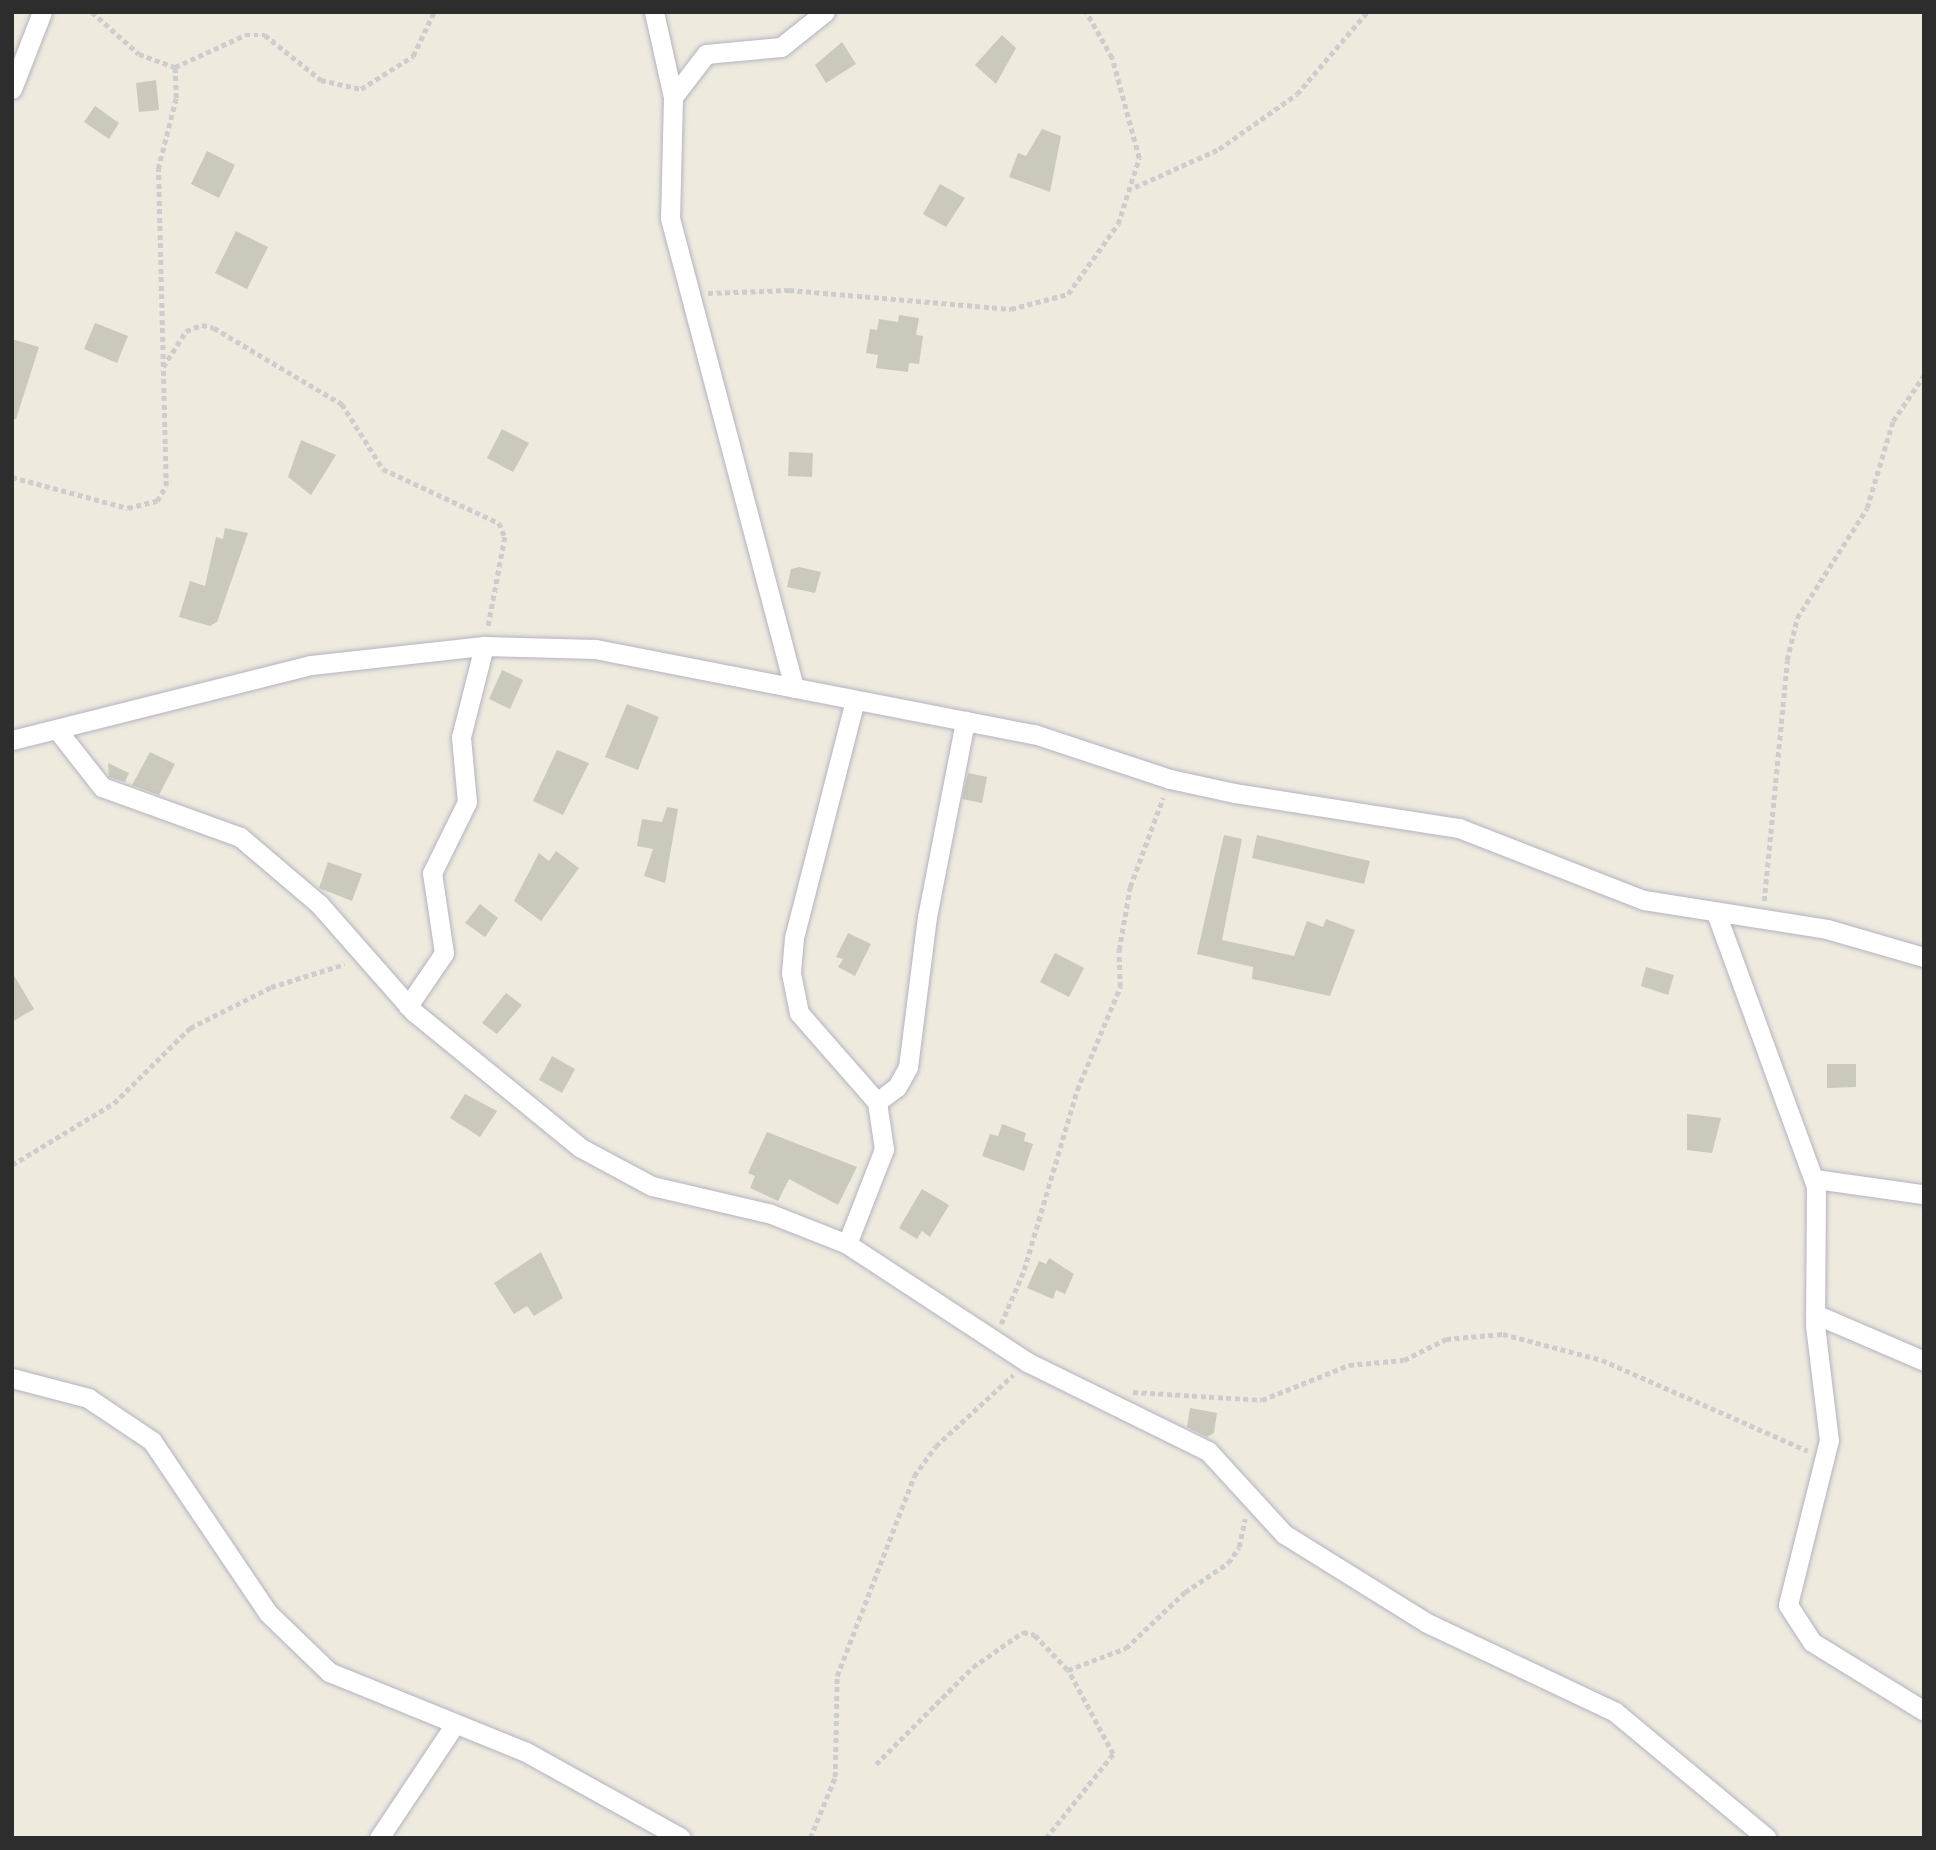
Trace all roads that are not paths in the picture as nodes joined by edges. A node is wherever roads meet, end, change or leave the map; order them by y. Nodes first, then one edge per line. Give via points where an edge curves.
1 (42, 12) edge
2 (654, 12) edge
3 (825, 12) edge
4 (12, 89) edge
5 (673, 97) junction
6 (484, 646) junction
7 (794, 688) junction
8 (854, 704) junction
9 (965, 721) junction
10 (58, 731) junction
11 (12, 740) edge
12 (1716, 913) junction
13 (1924, 957) edge
14 (408, 1006) junction
15 (877, 1102) junction
16 (1815, 1179) junction
17 (1922, 1194) edge
18 (847, 1244) junction
19 (1815, 1314) junction
20 (1924, 1361) edge
21 (12, 1378) edge
22 (1924, 1711) edge
23 (455, 1724) junction
24 (379, 1838) edge
25 (681, 1838) edge
26 (1767, 1838) edge

1 - 4 street
2 - 5 street
3 - 5 street via 781,47 706,54
5 - 7 street via 670,218
6 - 7 street via 638,655
6 - 10 street via 311,665
6 - 14 street via 461,737 467,802 432,873 443,953
7 - 8 street
8 - 9 street
8 - 15 street via 794,938 791,973 799,1013
9 - 12 street via 1034,734 1170,779 1485,834 1614,890
9 - 15 street via 927,917 908,1067 897,1087
10 - 11 street
10 - 14 street via 102,787 240,837 319,904
12 - 13 street via 1896,944
12 - 16 street
14 - 18 street via 581,1148 652,1186 771,1213
15 - 18 street via 884,1149
16 - 17 street
16 - 19 street
18 - 26 street via 1027,1362 1208,1451 1284,1534 1427,1623 1615,1712
19 - 20 street
19 - 22 street via 1829,1417 1828,1461 1788,1590 1791,1616 1812,1642
21 - 23 street via 61,1388 121,1415 171,1465 292,1643 329,1672
23 - 24 street
23 - 25 street via 526,1752

